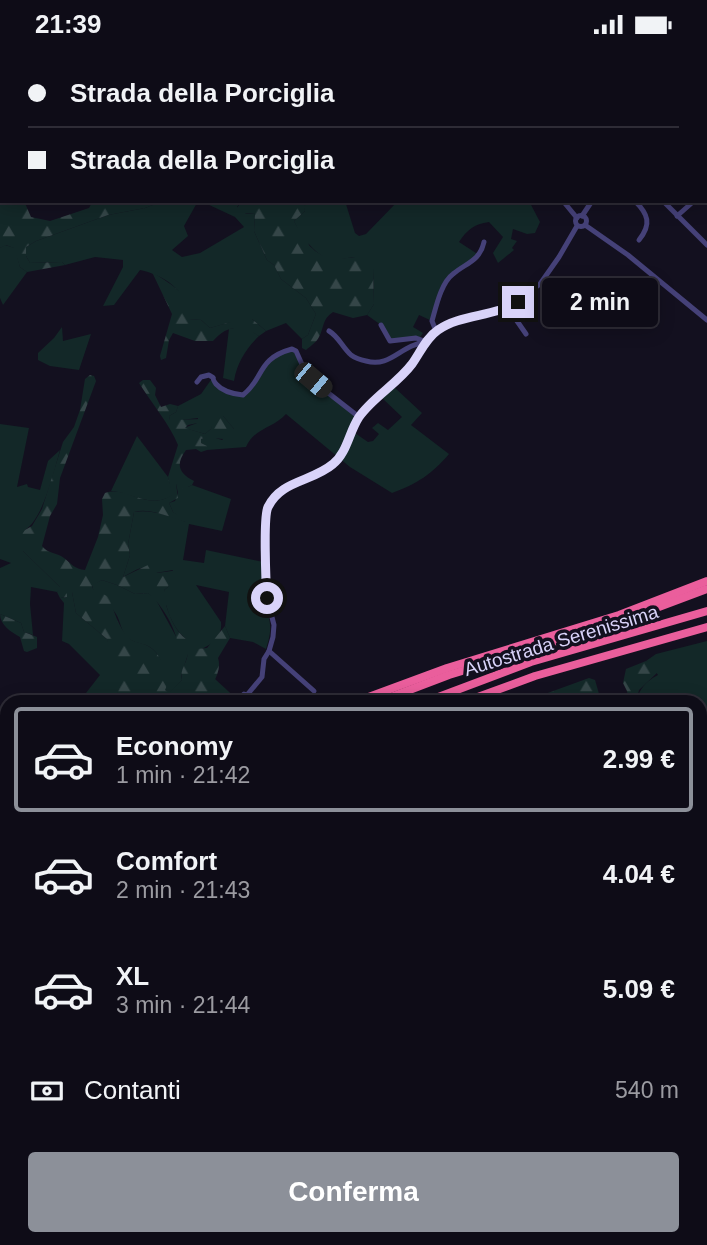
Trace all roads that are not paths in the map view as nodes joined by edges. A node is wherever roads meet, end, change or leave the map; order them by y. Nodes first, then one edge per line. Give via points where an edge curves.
1 (565, 203) edge
2 (590, 203) edge
3 (637, 203) edge
4 (665, 203) edge
5 (691, 203) edge
6 (675, 213) junction
7 (579, 217) junction
8 (585, 225) junction
9 (577, 226) junction
10 (639, 240) dead end
11 (484, 242) dead end
12 (707, 245) edge
13 (508, 308) junction
14 (707, 320) edge
15 (381, 325) dead end
16 (329, 331) dead end
17 (436, 331) junction
18 (526, 334) dead end
19 (427, 342) junction
20 (197, 382) dead end
21 (359, 417) junction
22 (707, 579) edge
23 (707, 589) edge
24 (707, 611) edge
25 (707, 627) edge
26 (269, 651) junction
27 (314, 691) dead end
28 (247, 695) edge
29 (374, 695) edge
30 (396, 695) edge
31 (444, 695) edge
32 (483, 695) edge

1 - 7 street
2 - 7 street
3 - 10 street via 649,222
4 - 6 street
5 - 6 street
6 - 12 street
7 - 8 street via 586,219
7 - 9 street
8 - 9 street
8 - 14 street
9 - 13 street via 540,284
11 - 17 street via 476,260 448,280 432,321
13 - 17 street
13 - 18 street
15 - 19 street via 390,341 416,338
16 - 19 street via 351,355 376,364
17 - 19 street
19 - 21 street via 411,366
20 - 21 street via 209,375 219,387 243,395 252,389 264,364 292,349 313,380
21 - 26 street via 334,464 283,488 266,510 265,575 274,625
22 - 29 highway via 619,615
23 - 30 highway
24 - 31 highway, Autostrada Serenissima via 531,662
25 - 32 highway, Autostrada Serenissima
26 - 27 street
26 - 28 street via 262,677

